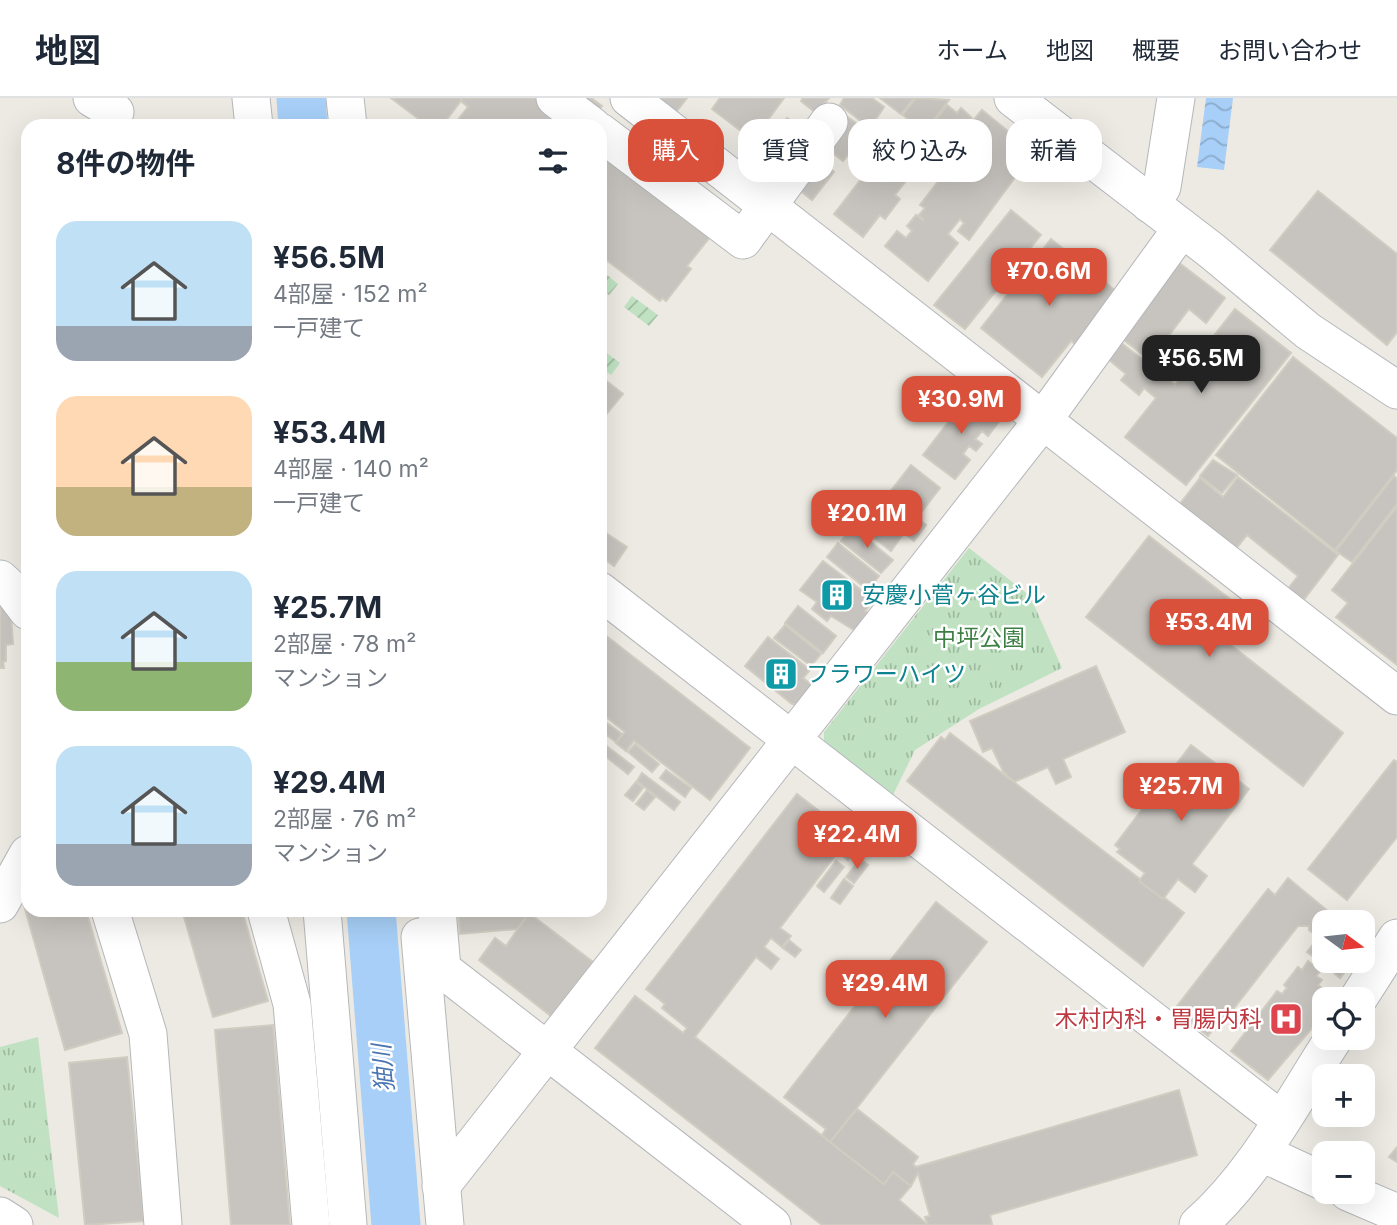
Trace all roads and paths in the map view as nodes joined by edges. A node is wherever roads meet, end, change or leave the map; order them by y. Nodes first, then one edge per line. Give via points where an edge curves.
1 (92, 98) edge
2 (251, 98) edge
3 (345, 98) edge
4 (555, 98) edge
5 (629, 98) edge
6 (1013, 98) edge
7 (1176, 98) edge
8 (112, 119) edge
9 (253, 119) edge
10 (347, 119) edge
11 (583, 119) edge
12 (607, 137) edge
13 (787, 182) edge
14 (1150, 204) junction
15 (769, 207) junction
16 (1182, 228) junction
17 (1397, 390) edge
18 (1043, 420) junction
19 (607, 596) edge
20 (1397, 696) edge
21 (793, 740) junction
22 (21, 866) edge
23 (0, 904) edge
24 (112, 917) edge
25 (268, 917) edge
26 (323, 917) edge
27 (419, 917) edge
28 (438, 917) edge
29 (1397, 939) edge
30 (1366, 987) edge
31 (1326, 1050) edge
32 (549, 1051) junction
33 (1281, 1120) junction
34 (1262, 1153) junction
35 (1312, 1175) edge
36 (441, 1186) junction
37 (1375, 1204) edge
38 (1397, 1213) edge
39 (0, 1216) edge
40 (14, 1225) edge
41 (163, 1225) edge
42 (311, 1225) edge
43 (348, 1225) edge
44 (445, 1225) edge
45 (772, 1225) edge
46 (1198, 1225) edge

1 - 8 street via 115,112
2 - 9 street
3 - 10 street
4 - 11 street
5 - 15 street
6 - 14 street
7 - 14 street via 1162,187
12 - 15 street via 743,240
13 - 15 street
14 - 16 street
15 - 18 street
16 - 17 street via 1308,331
16 - 18 street
18 - 20 street
18 - 21 street
19 - 21 street
21 - 32 street
21 - 33 street
22 - 23 street
24 - 41 street via 148,1034
25 - 42 street via 292,1004
26 - 43 street
27 - 36 street
28 - 32 street via 442,969
29 - 30 street
31 - 33 street
32 - 36 street
32 - 45 street
33 - 34 street
34 - 35 street
34 - 46 street via 1221,1205
36 - 44 street
37 - 38 street
39 - 40 street

